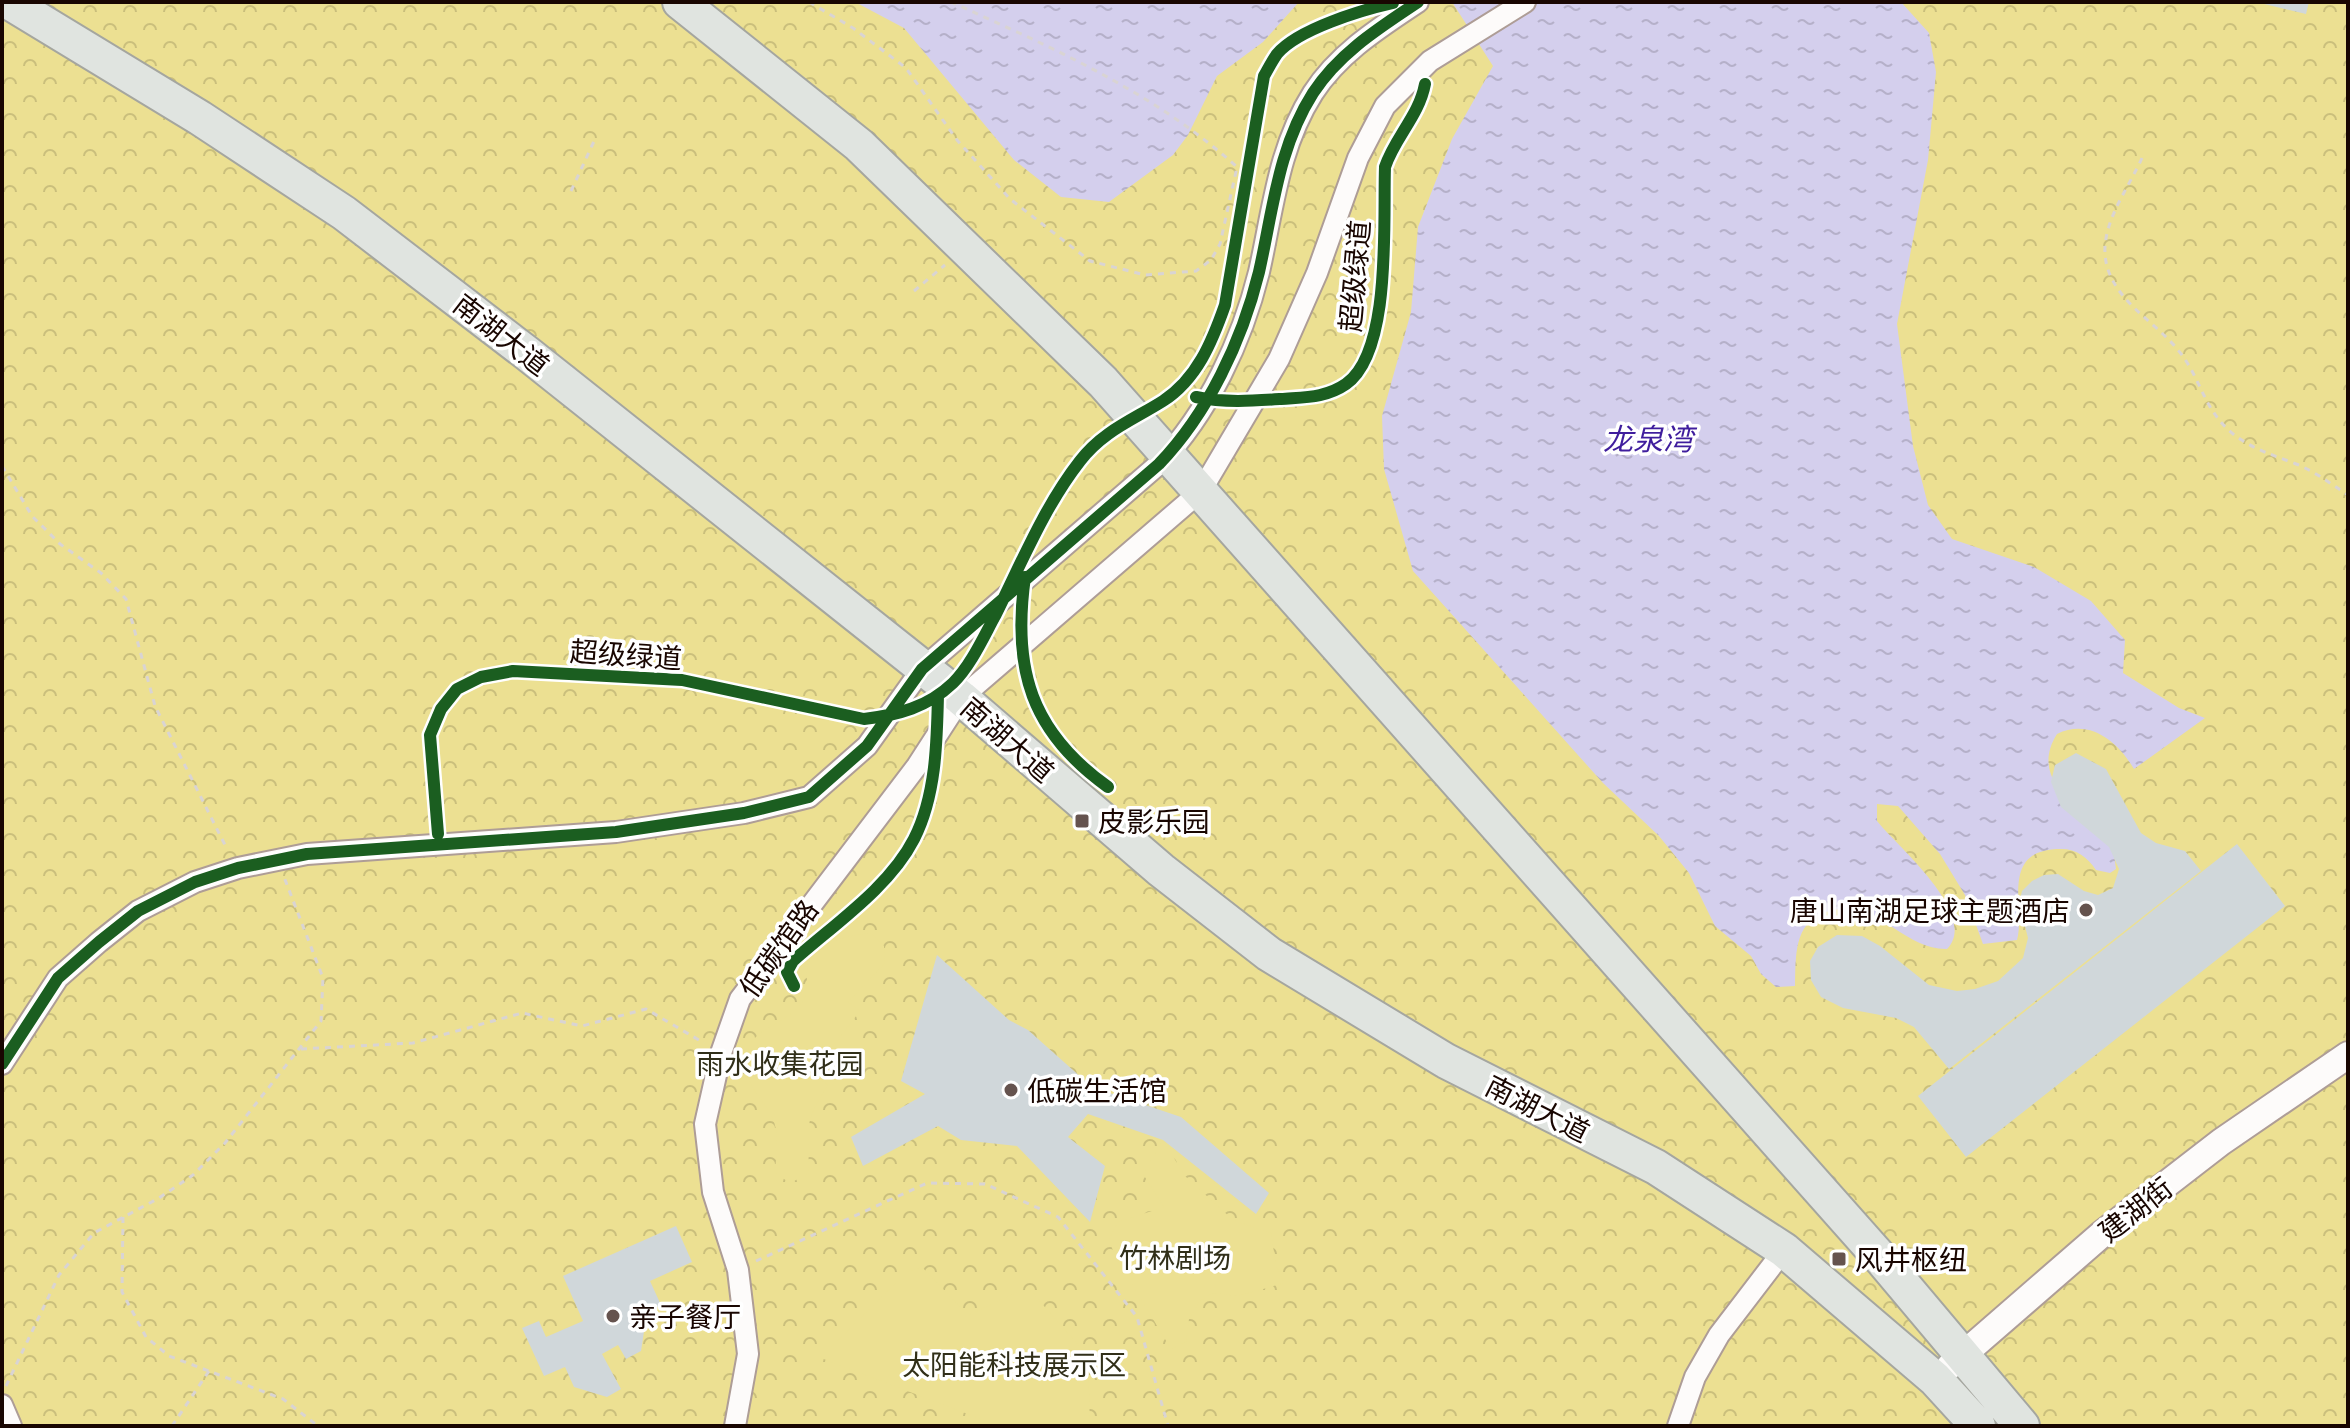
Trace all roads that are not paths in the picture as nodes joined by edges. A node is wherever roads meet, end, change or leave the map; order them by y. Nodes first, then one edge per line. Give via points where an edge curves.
1 (9, 2) edge
2 (680, 2) edge
3 (1418, 2) edge
4 (1525, 2) edge
5 (1170, 453) junction
6 (1201, 491) junction
7 (922, 669) junction
8 (961, 698) junction
9 (2348, 1055) edge
10 (2, 1064) edge
11 (1784, 1250) junction
12 (1961, 1356) junction
13 (1935, 1379) junction
14 (2, 1405) edge
15 (11, 1426) edge
16 (735, 1426) edge
17 (1678, 1426) edge
18 (1978, 1426) edge
19 (2022, 1426) edge

1 - 7 highway, 南湖大道 via 344,213
2 - 5 highway via 859,145 968,247
3 - 5 street via 1363,38 1314,92 1279,169 1244,321 1226,365
4 - 6 street, 低碳馆路 via 1430,61 1403,85 1373,126 1279,359
5 - 6 highway
5 - 7 street
6 - 8 street, 低碳馆路
6 - 12 highway via 1874,1250
7 - 8 highway, 南湖大道
7 - 10 street via 867,746 809,797 744,813 616,832 277,859 195,882 138,911 58,978
8 - 11 highway, 南湖大道 via 1161,870 1269,954 1446,1061 1656,1167
8 - 16 street, 低碳馆路 via 917,766 740,999 721,1053 705,1124 713,1192 738,1270 748,1354
9 - 12 street, 建湖街 via 2221,1142 2102,1234
11 - 13 highway, 南湖大道
11 - 17 street via 1719,1335 1695,1377
12 - 13 street, 建湖街
12 - 19 highway
13 - 18 highway, 南湖大道
14 - 15 street

